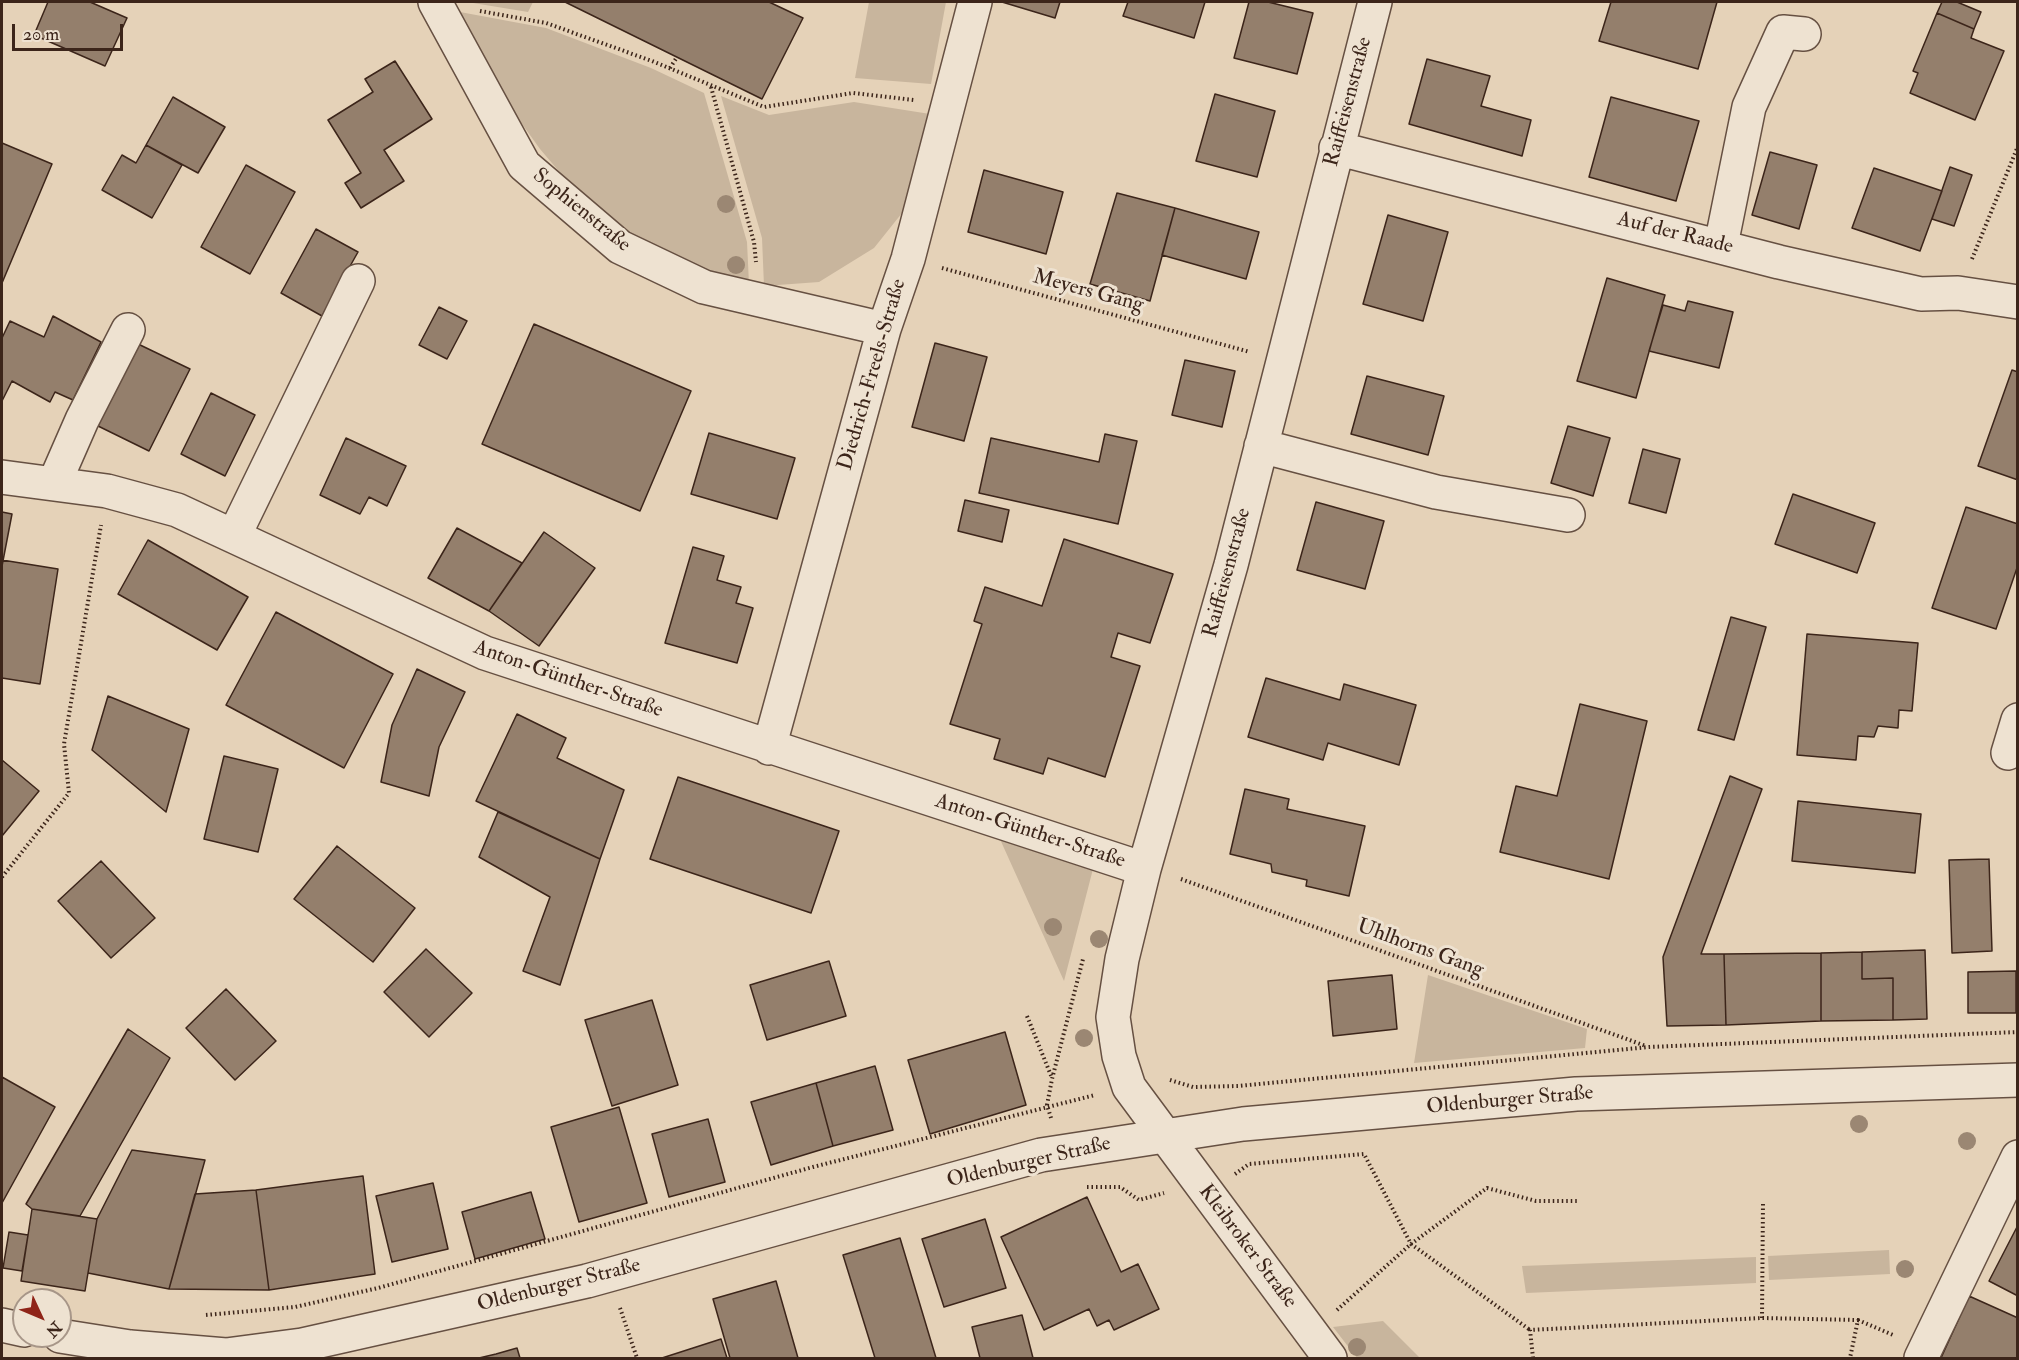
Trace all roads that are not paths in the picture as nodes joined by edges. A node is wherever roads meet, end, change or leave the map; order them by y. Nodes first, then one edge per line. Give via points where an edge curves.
1 (435, 2) edge
2 (975, 2) edge
3 (1375, 2) edge
4 (1804, 34) dead end
5 (1336, 148) junction
6 (1722, 245) junction
7 (358, 280) dead end
8 (2018, 302) edge
9 (884, 329) junction
10 (128, 330) dead end
11 (1261, 446) junction
12 (2, 477) edge
13 (54, 484) junction
14 (1568, 514) dead end
15 (234, 537) junction
16 (2018, 720) edge
17 (770, 748) junction
18 (2008, 753) dead end
19 (1144, 869) junction
20 (2018, 1080) edge
21 (1164, 1135) junction
22 (2018, 1157) edge
23 (72, 1338) edge
24 (226, 1357) edge
25 (1330, 1359) edge
26 (1921, 1359) edge

1 - 9 street, Sophienstraße via 524,165 620,247 704,287
2 - 9 street, Diedrich-Freels-Straße via 908,259
3 - 5 street, Raiffeisenstraße
4 - 6 street via 1783,32 1749,107
5 - 6 street, Auf der Raade
5 - 11 street, Raiffeisenstraße
6 - 8 street, Auf der Raade via 1921,294 1958,293
7 - 15 street
9 - 17 street, Diedrich-Freels-Straße
10 - 13 street
11 - 14 street via 1436,492
11 - 19 street, Raiffeisenstraße
12 - 13 street, Anton-Günther-Straße
13 - 15 street, Anton-Günther-Straße via 107,491 177,510
15 - 17 street, Anton-Günther-Straße via 485,653
16 - 18 street
17 - 19 street, Anton-Günther-Straße
19 - 21 street, Raiffeisenstraße via 1122,959 1113,1017 1129,1087
20 - 21 street, Oldenburger Straße via 1576,1094 1243,1124
21 - 24 street, Oldenburger Straße via 1041,1155 533,1294 302,1345
21 - 25 street, Kleibroker Straße
22 - 26 street
23 - 24 street, Oldenburger Straße

